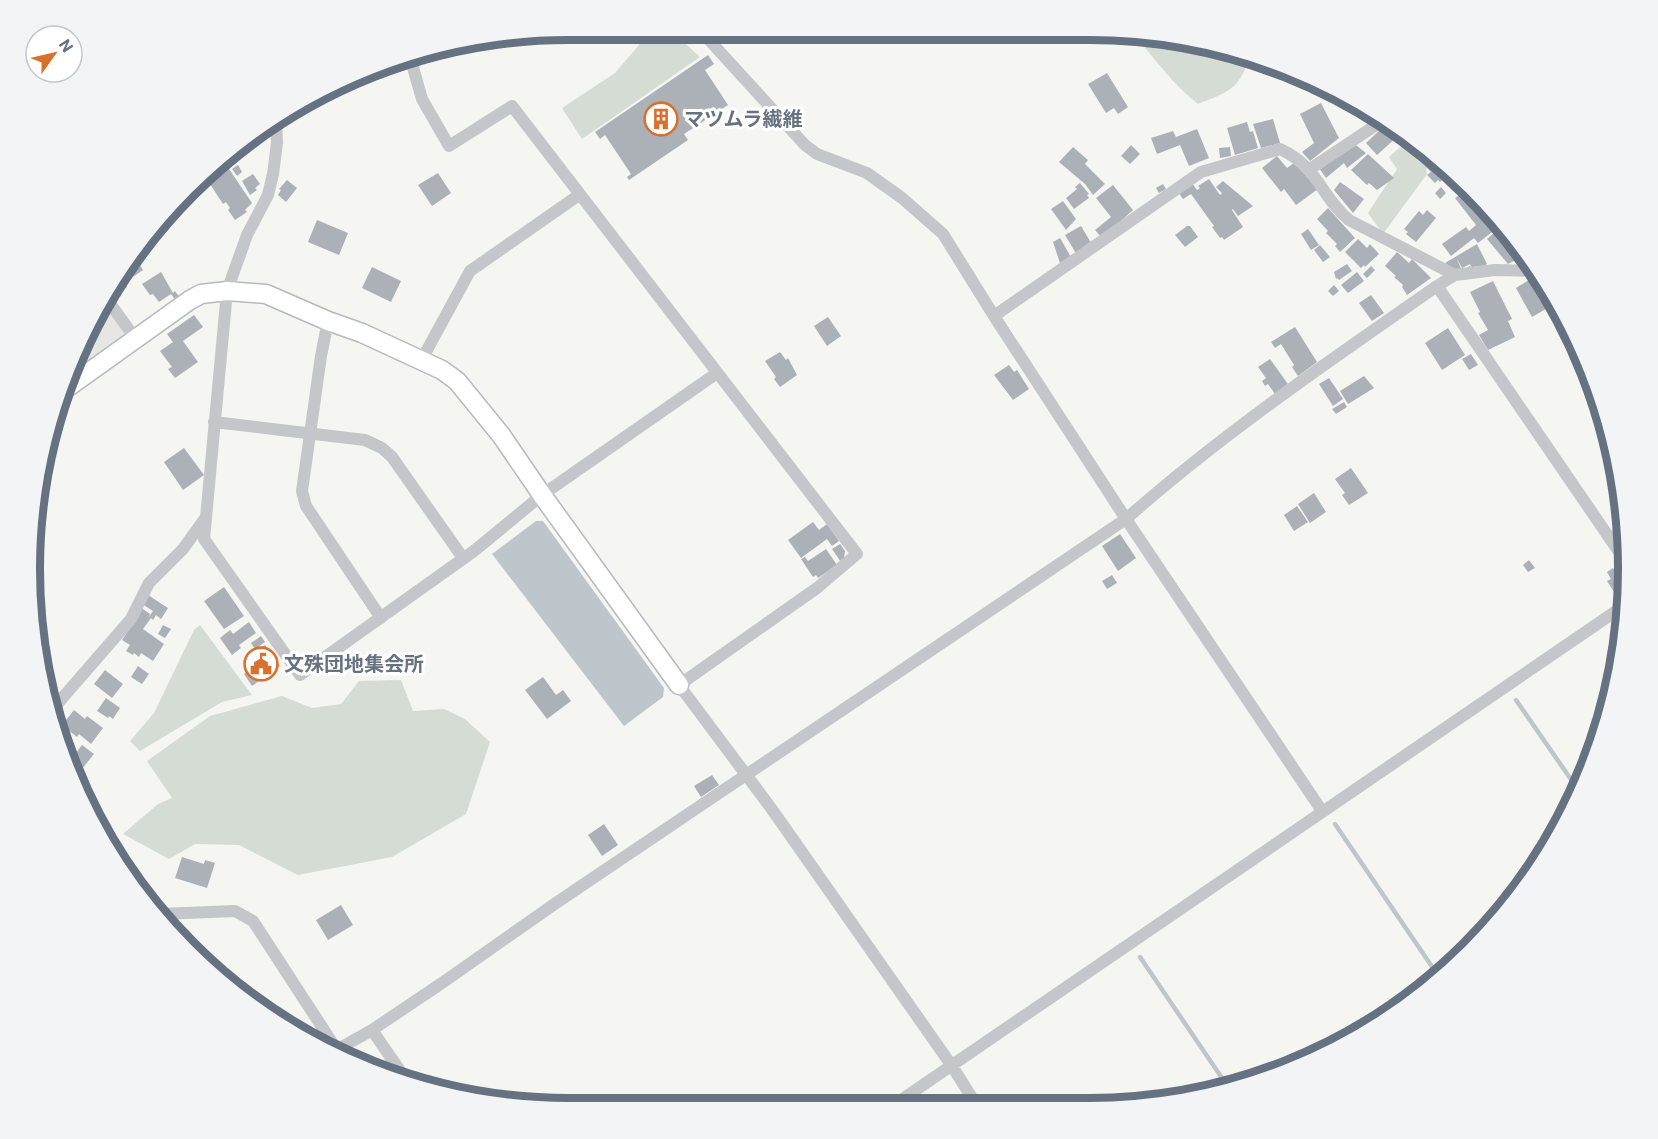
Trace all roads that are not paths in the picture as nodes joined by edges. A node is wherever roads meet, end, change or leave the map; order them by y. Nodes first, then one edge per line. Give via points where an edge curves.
1 (709, 40) edge
2 (412, 65) edge
3 (1375, 126) edge
4 (277, 129) edge
5 (1310, 170) junction
6 (579, 195) junction
7 (1524, 270) edge
8 (1455, 275) junction
9 (1437, 286) junction
10 (227, 291) junction
11 (111, 305) edge
12 (994, 316) junction
13 (328, 321) junction
14 (135, 338) junction
15 (421, 361) junction
16 (717, 373) junction
17 (76, 382) edge
18 (214, 422) junction
19 (310, 432) junction
20 (542, 495) junction
21 (207, 516) junction
22 (1126, 519) junction
23 (1617, 549) edge
24 (463, 558) junction
25 (1616, 610) edge
26 (381, 618) junction
27 (679, 685) junction
28 (58, 703) edge
29 (747, 774) junction
30 (1322, 811) junction
31 (168, 914) edge
32 (372, 1029) junction
33 (328, 1040) edge
34 (342, 1047) edge
35 (952, 1066) junction
36 (399, 1070) edge
37 (904, 1098) edge
38 (972, 1098) edge

1 - 12 street via 805,145 817,154 867,173 943,234
2 - 6 street via 422,99 449,146 512,106
3 - 5 street
4 - 10 street via 268,195 247,235
5 - 8 street via 1349,220
5 - 12 street via 1280,149 1201,172
6 - 15 street via 470,272
6 - 16 street
7 - 8 street
8 - 9 street
9 - 22 street via 1245,424 1165,484
9 - 23 street
10 - 13 street via 266,294
10 - 14 street via 201,294
10 - 18 street
11 - 14 street
12 - 22 street
13 - 15 street
13 - 19 street
14 - 17 street
15 - 20 street via 442,370 466,389
16 - 20 street
16 - 27 street via 856,554 817,588
18 - 19 street
18 - 21 street
19 - 24 street via 365,440 382,448
19 - 26 street via 302,491 306,506
20 - 24 street
20 - 27 street
21 - 26 street via 204,539 300,675
21 - 28 street via 183,549 149,583 130,618
22 - 29 street
22 - 30 street
24 - 26 street
25 - 30 street
27 - 29 street
29 - 32 street
29 - 35 street
30 - 35 street
31 - 33 street via 235,911 253,921
32 - 34 street
32 - 36 street
35 - 37 street
35 - 38 street

